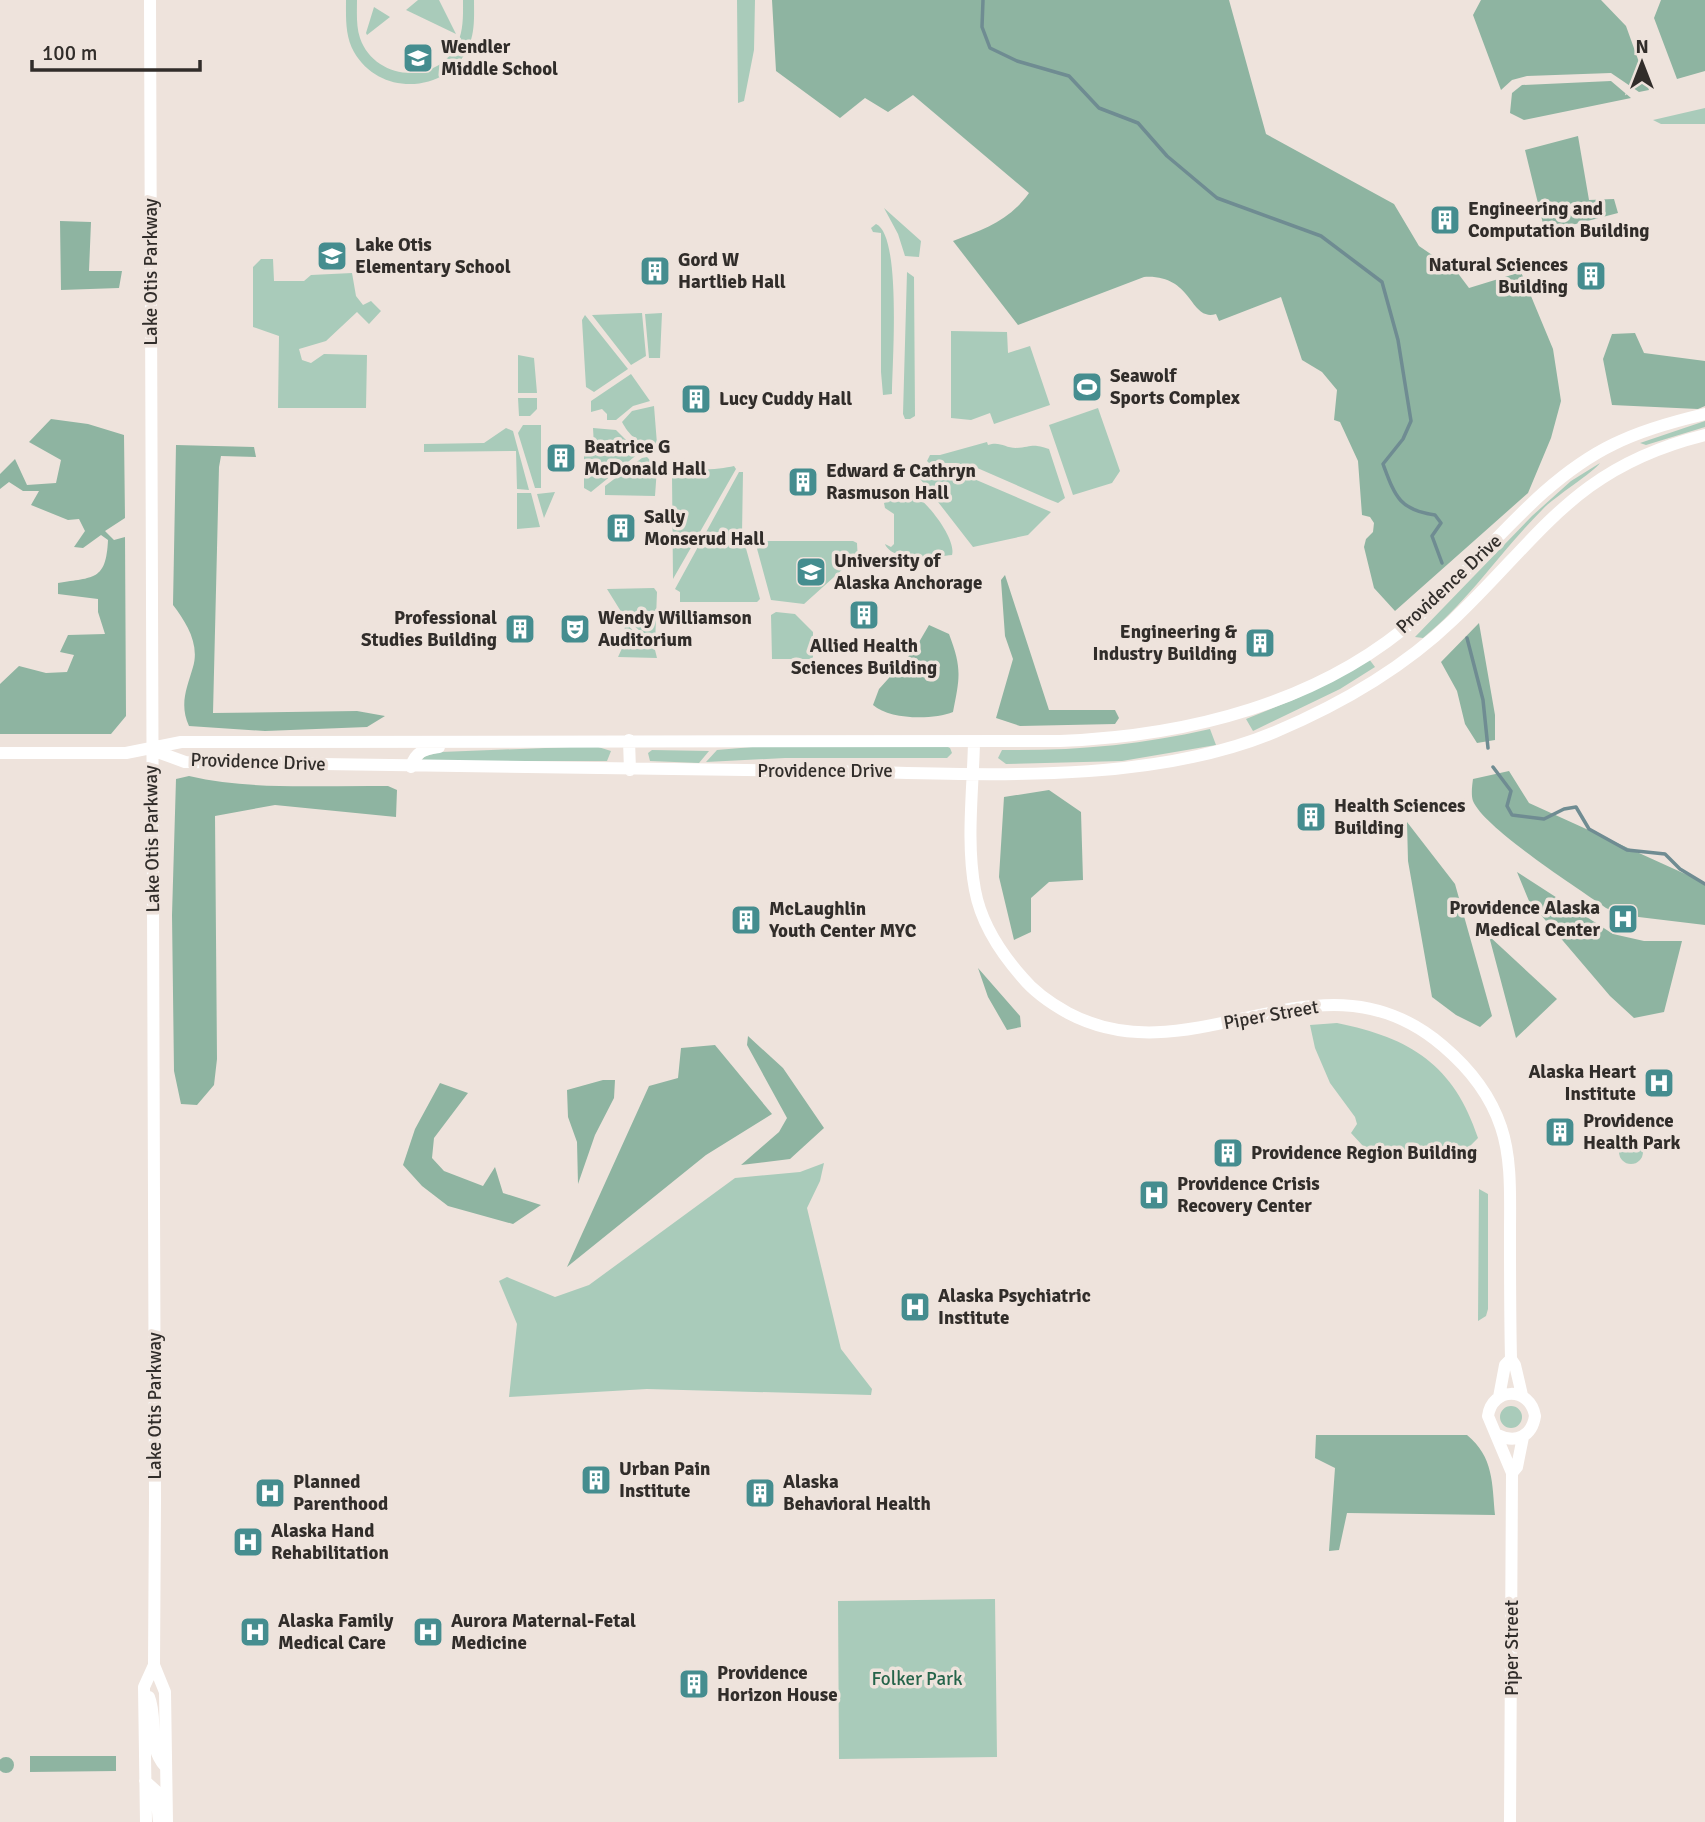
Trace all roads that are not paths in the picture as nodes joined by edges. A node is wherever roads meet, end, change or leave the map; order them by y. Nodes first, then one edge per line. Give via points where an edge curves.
1 (151, 7) edge
2 (1705, 414) edge
3 (1705, 435) edge
4 (629, 740) junction
5 (470, 741) junction
6 (974, 742) junction
7 (152, 750) junction
8 (0, 753) edge
9 (411, 766) junction
10 (630, 770) junction
11 (973, 772) junction
12 (1511, 1359) junction
13 (1522, 1395) junction
14 (1499, 1397) junction
15 (1498, 1436) junction
16 (1522, 1437) junction
17 (1512, 1473) junction
18 (154, 1665) junction
19 (144, 1687) junction
20 (165, 1766) junction
21 (145, 1781) junction
22 (146, 1822) edge
23 (159, 1822) edge
24 (167, 1822) edge
25 (1510, 1822) edge

1 - 7 main road, Lake Otis Parkway
2 - 6 main road, Providence Drive via 1615,443 1599,453 1553,486 1418,617 1336,672 1273,701 1188,728 1145,736
3 - 11 main road, Providence Drive via 1640,457 1583,489 1421,648 1361,690 1308,717 1225,749 1164,763
4 - 5 main road, Providence Drive
4 - 6 main road, Providence Drive
4 - 10 main road
5 - 7 main road, Providence Drive via 181,742
5 - 9 main road via 422,750
6 - 11 main road, Piper Street
7 - 8 main road
7 - 9 main road, Providence Drive via 184,762
7 - 18 main road, Lake Otis Parkway
9 - 10 main road, Providence Drive
10 - 11 main road, Providence Drive
11 - 12 main road, Piper Street via 971,862 978,902 1007,960 1048,1002 1092,1024 1134,1034 1170,1034 1309,1004 1353,1006 1421,1029 1469,1071 1493,1107 1506,1152
12 - 13 main road, Piper Street
12 - 14 main road, Piper Street via 1505,1365
13 - 14 main road
13 - 16 main road, Piper Street via 1535,1416 1532,1428
14 - 15 main road, Piper Street via 1488,1416
15 - 16 main road
15 - 17 main road, Piper Street
16 - 17 main road, Piper Street
17 - 25 main road, Piper Street
18 - 19 main road, Lake Otis Parkway
18 - 20 main road, Lake Otis Parkway via 164,1687
19 - 20 main road via 153,1708 155,1746
19 - 21 main road, Lake Otis Parkway
20 - 24 main road, Lake Otis Parkway
21 - 22 main road, Lake Otis Parkway
21 - 23 main road via 156,1791

